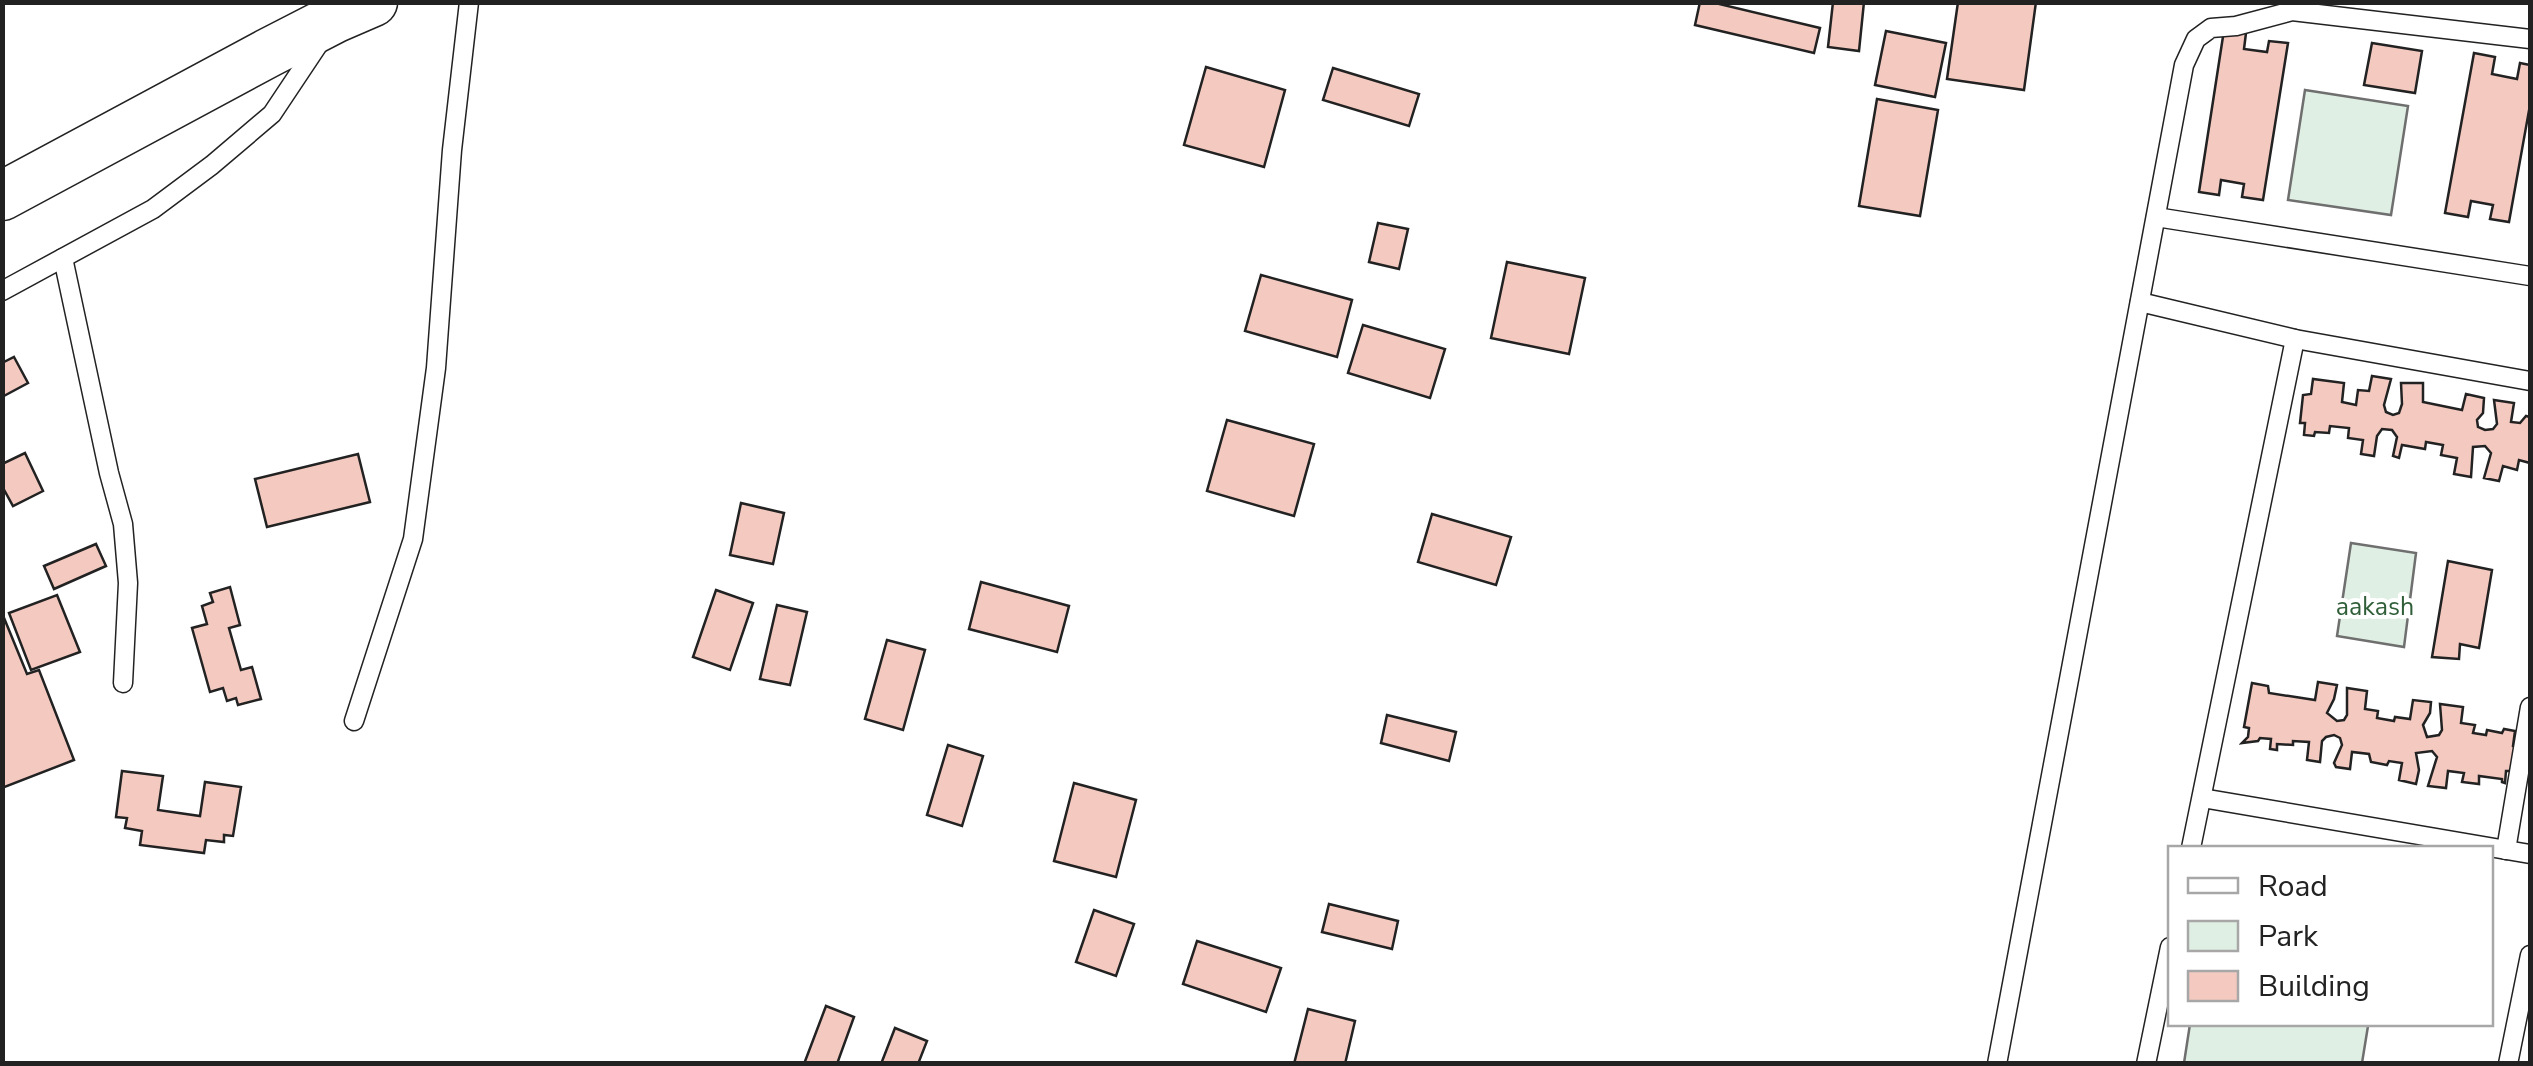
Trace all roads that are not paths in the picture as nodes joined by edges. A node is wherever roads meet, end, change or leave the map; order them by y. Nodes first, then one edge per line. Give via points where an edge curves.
1 (469, 2) edge
2 (355, 10) edge
3 (2530, 39) edge
4 (2, 196) edge
5 (2156, 217) junction
6 (63, 258) junction
7 (2530, 276) edge
8 (2, 291) edge
9 (2140, 302) junction
10 (2295, 339) junction
11 (2530, 380) edge
12 (123, 683) dead end
13 (2530, 708) edge
14 (354, 721) dead end
15 (2202, 798) junction
16 (2191, 846) edge
17 (2483, 846) edge
18 (2493, 848) edge
19 (2506, 850) junction
20 (2530, 854) edge
21 (2530, 955) edge
22 (2168, 956) edge
23 (1997, 1064) edge
24 (2146, 1064) edge
25 (2508, 1064) edge

1 - 14 lane via 436,368 413,539
2 - 4 street
2 - 6 lane via 272,114 212,165 153,208
3 - 5 lane via 2292,11 2211,28 2196,39 2184,65
5 - 7 lane
5 - 9 lane
6 - 8 lane
6 - 12 lane via 123,524
9 - 10 lane
9 - 23 lane
10 - 11 lane
10 - 15 lane
13 - 19 lane
15 - 16 lane
15 - 17 lane
18 - 19 lane
19 - 20 lane
21 - 25 lane
22 - 24 lane

